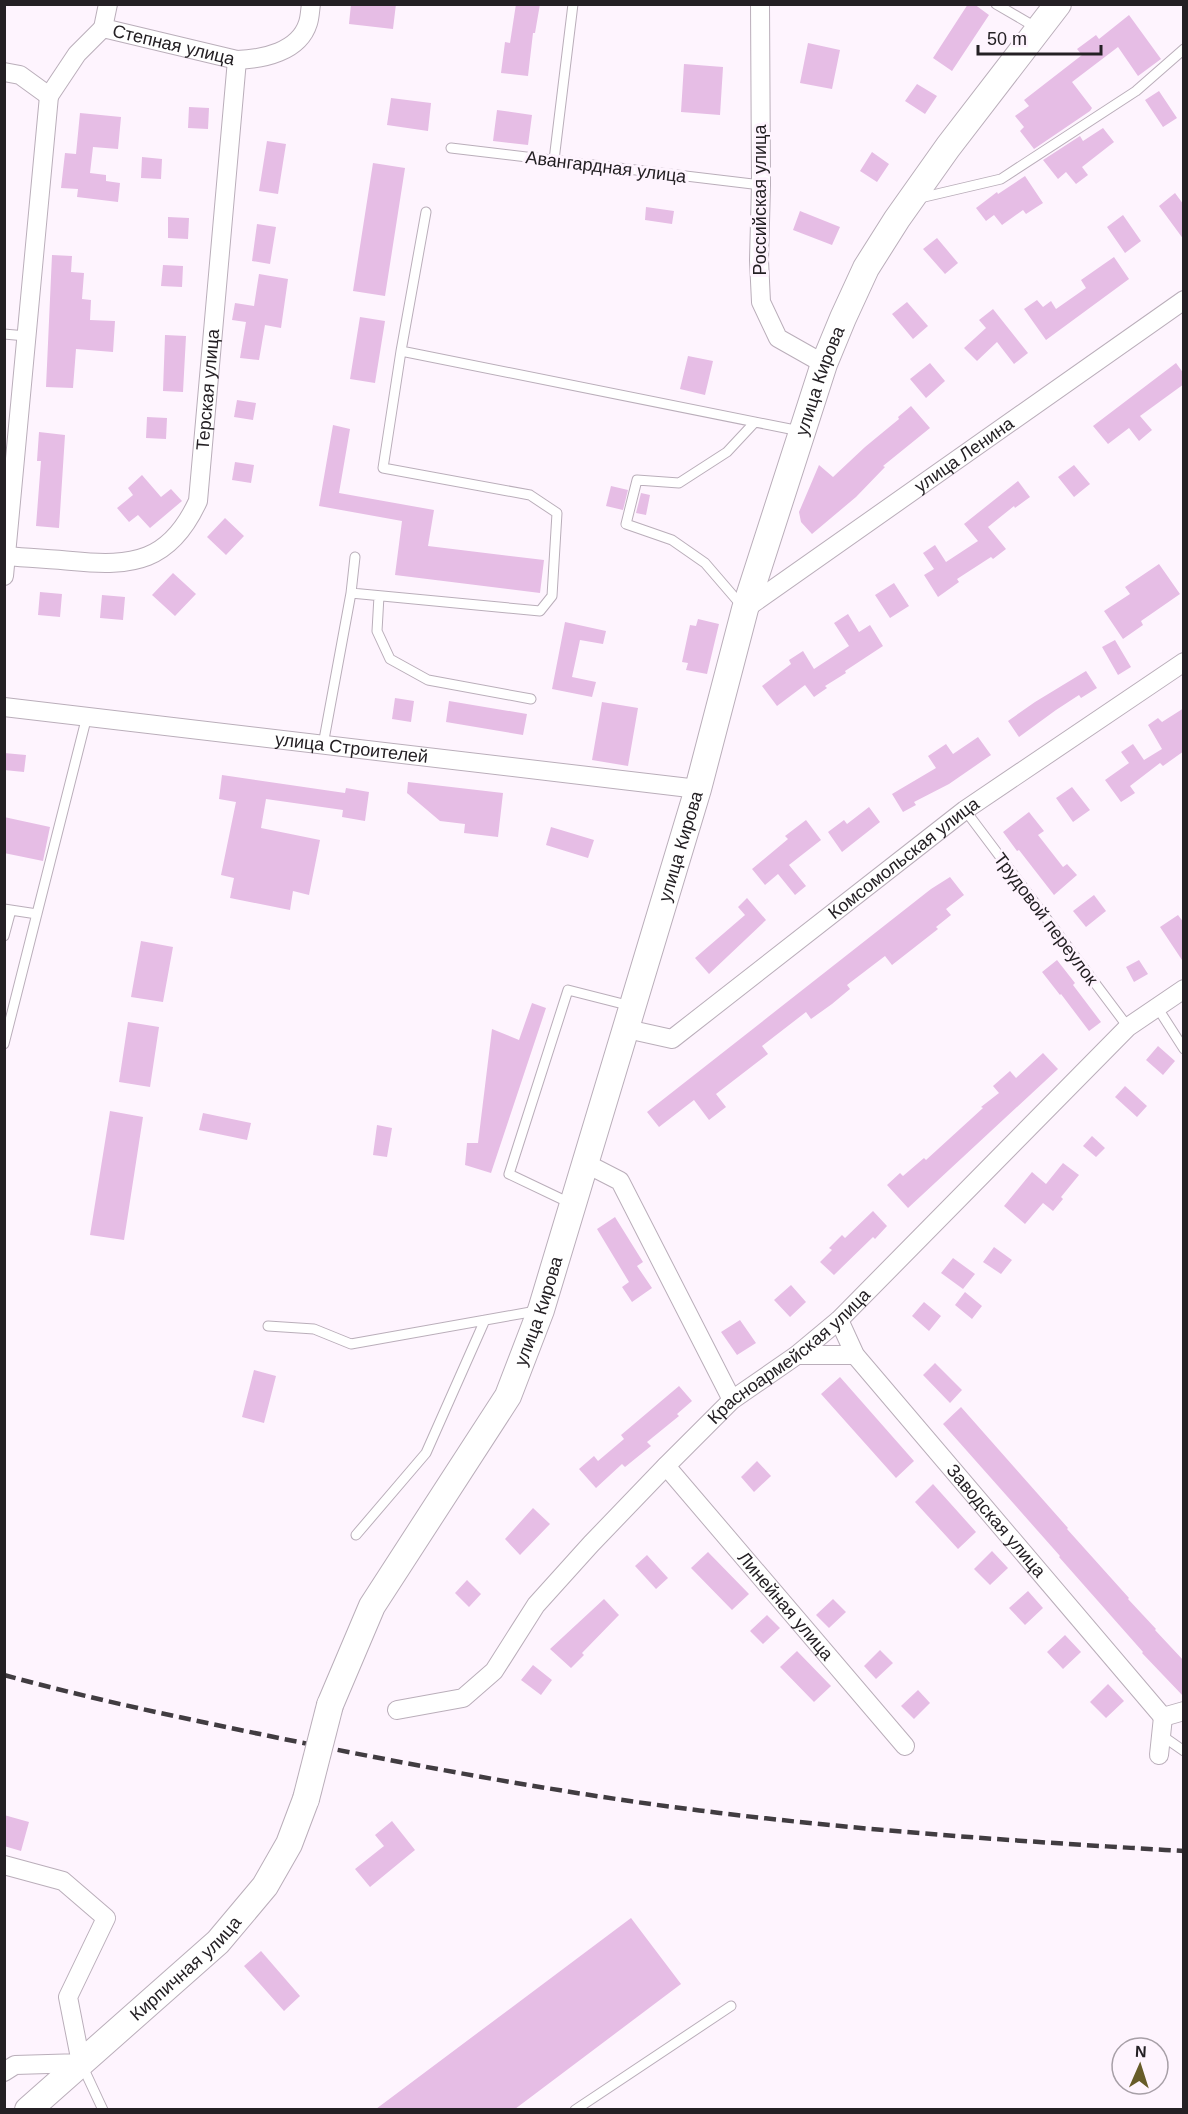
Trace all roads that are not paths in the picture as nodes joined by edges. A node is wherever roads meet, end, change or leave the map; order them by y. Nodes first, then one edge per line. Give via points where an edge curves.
1 (108, 4) edge
2 (312, 4) edge
3 (573, 4) edge
4 (760, 4) edge
5 (996, 4) edge
6 (1058, 4) edge
7 (103, 28) junction
8 (1039, 29) junction
9 (1184, 49) edge
10 (237, 60) junction
11 (4, 72) edge
12 (49, 96) junction
13 (451, 148) dead end
14 (554, 160) junction
15 (761, 185) junction
16 (911, 200) junction
17 (426, 212) dead end
18 (1184, 300) edge
19 (4, 334) edge
20 (26, 336) junction
21 (401, 351) junction
22 (824, 364) junction
23 (13, 392) edge
24 (755, 422) junction
25 (802, 432) junction
26 (7, 556) junction
27 (355, 557) dead end
28 (4, 576) edge
29 (351, 593) junction
30 (378, 596) junction
31 (745, 609) junction
32 (1184, 662) edge
33 (531, 699) dead end
34 (4, 706) edge
35 (87, 716) junction
36 (323, 745) junction
37 (698, 789) junction
38 (965, 810) junction
39 (8, 909) edge
40 (37, 914) junction
41 (4, 936) edge
42 (1184, 989) edge
43 (1157, 1007) junction
44 (631, 1017) junction
45 (1128, 1027) junction
46 (4, 1044) edge
47 (1184, 1049) edge
48 (585, 1163) junction
49 (574, 1205) junction
50 (541, 1310) junction
51 (485, 1320) junction
52 (839, 1320) junction
53 (268, 1326) dead end
54 (855, 1354) junction
55 (797, 1355) junction
56 (732, 1400) junction
57 (666, 1466) junction
58 (356, 1535) dead end
59 (397, 1710) dead end
60 (1184, 1711) edge
61 (1162, 1726) junction
62 (905, 1746) dead end
63 (1184, 1750) edge
64 (1159, 1755) dead end
65 (306, 1799) joint
66 (4, 1865) edge
67 (731, 2006) dead end
68 (81, 2063) junction
69 (4, 2072) edge
70 (28, 2109) edge
71 (103, 2109) edge
72 (575, 2109) edge

1 - 7 street
2 - 10 street, Степная улица via 303,34 289,46 256,60
3 - 14 lane
4 - 15 street, Российская улица
5 - 8 lane
6 - 8 main road, улица Кирова
7 - 10 street, Степная улица
7 - 12 street, Степная улица via 77,54
8 - 16 main road, улица Кирова
9 - 16 lane via 1136,91 1001,179
10 - 26 street, Терская улица via 198,501 190,519 163,547 127,563 108,565
11 - 12 street via 20,75
12 - 20 street
13 - 14 lane, Авангардная улица
14 - 15 lane, Авангардная улица
15 - 22 street, Российская улица via 761,302 778,338
16 - 22 main road, улица Кирова via 866,268
17 - 21 lane
18 - 31 street, улица Ленина
19 - 20 lane
20 - 23 street
21 - 24 lane
21 - 30 lane via 383,468 530,495 557,513 552,596 540,611
22 - 25 main road, улица Кирова
23 - 26 street
24 - 25 lane
24 - 31 lane via 727,452 679,483 637,480 626,524 672,540 705,563
25 - 31 main road, улица Кирова
26 - 28 street
27 - 29 lane
29 - 30 lane
29 - 36 lane
30 - 33 lane via 377,631 390,659 428,680
31 - 37 main road, улица Кирова
32 - 38 street, Комсомольская улица
34 - 35 street, улица Строителей
35 - 36 street, улица Строителей
35 - 40 lane
36 - 37 street, улица Строителей
37 - 44 main road, улица Кирова
38 - 44 street, Комсомольская улица via 672,1039
38 - 45 lane, Трудовой переулок
39 - 40 lane
39 - 41 lane
40 - 46 lane
42 - 43 street, Красноармейская улица
43 - 45 street, Красноармейская улица
43 - 47 lane
44 - 48 main road, улица Кирова
44 - 49 lane via 568,990 509,1174
45 - 52 street, Красноармейская улица
48 - 49 main road, улица Кирова
48 - 56 street via 620,1181
49 - 50 main road, улица Кирова
50 - 51 lane
50 - 65 main road, улица Кирова, bridge via 508,1395 372,1606 330,1705
51 - 53 lane via 351,1344 314,1329
51 - 58 lane via 426,1453
52 - 54 street, Заводская улица
52 - 55 street, Красноармейская улица
54 - 55 street
54 - 61 street, Заводская улица
55 - 56 street, Красноармейская улица
56 - 57 street, Красноармейская улица
57 - 59 street, Красноармейская улица via 536,1605 494,1671 463,1698
57 - 62 street, Линейная улица
60 - 61 street
61 - 63 lane
61 - 64 street
65 - 68 main road, Кирпичная улица via 290,1844 265,1886 218,1942
66 - 68 street via 63,1881 106,1918 68,1997
67 - 72 lane
68 - 69 street via 15,2066
68 - 70 main road, Кирпичная улица
68 - 71 lane

